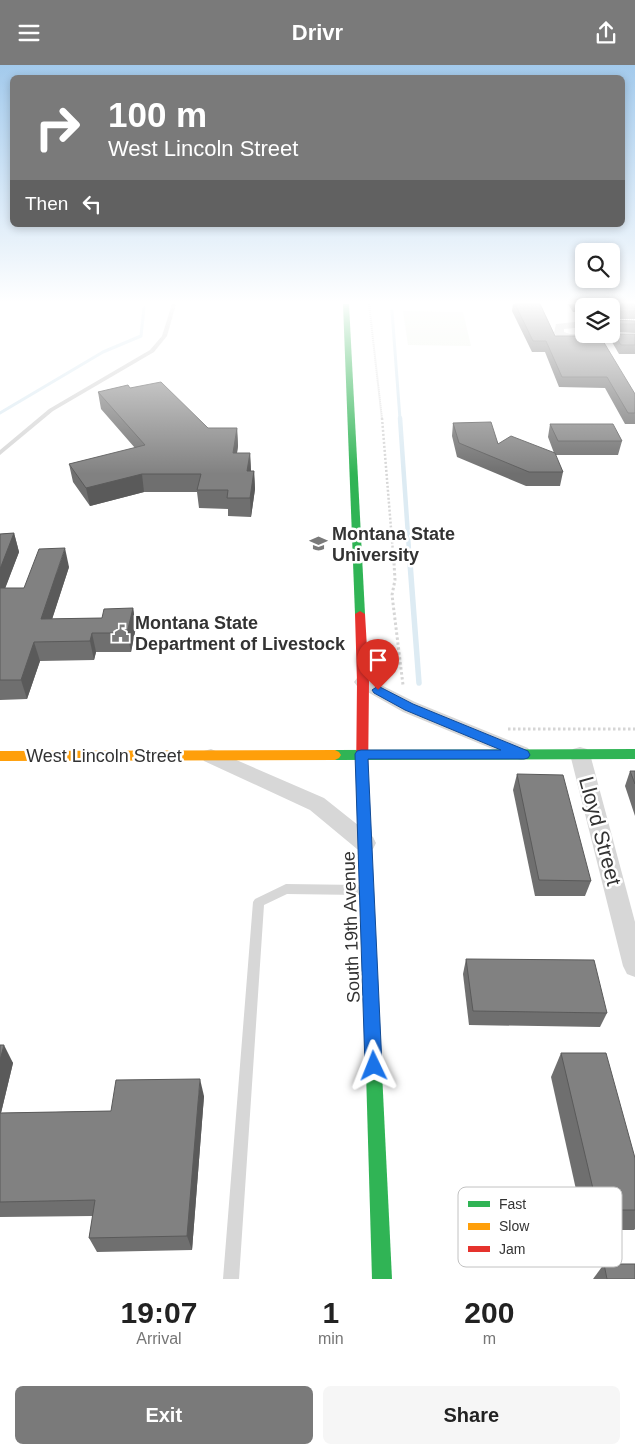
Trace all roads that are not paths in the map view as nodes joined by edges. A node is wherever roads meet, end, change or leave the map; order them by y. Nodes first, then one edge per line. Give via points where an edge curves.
1 (135, 361) edge
2 (349, 361) edge
3 (0, 453) edge
4 (363, 682) junction
5 (361, 754) junction
6 (580, 754) junction
7 (635, 754) edge
8 (208, 755) junction
9 (524, 755) junction
10 (0, 756) edge
11 (365, 843) junction
12 (367, 890) junction
13 (635, 966) edge
14 (232, 1279) edge
15 (382, 1279) edge

1 - 3 lane via 51,410
2 - 4 main road, South 19th Avenue
4 - 5 main road, South 19th Avenue
4 - 9 street, West Lincoln Street via 409,707
5 - 8 main road, West Lincoln Street
5 - 9 main road, West Lincoln Street
5 - 11 main road, South 19th Avenue
6 - 7 main road, West Lincoln Street
6 - 9 main road, West Lincoln Street
6 - 13 street, Lloyd Street
8 - 10 main road, West Lincoln Street
8 - 11 street, West Lincoln Street via 317,805
11 - 12 main road, South 19th Avenue
12 - 14 lane via 286,889 259,902
12 - 15 main road, South 19th Avenue

